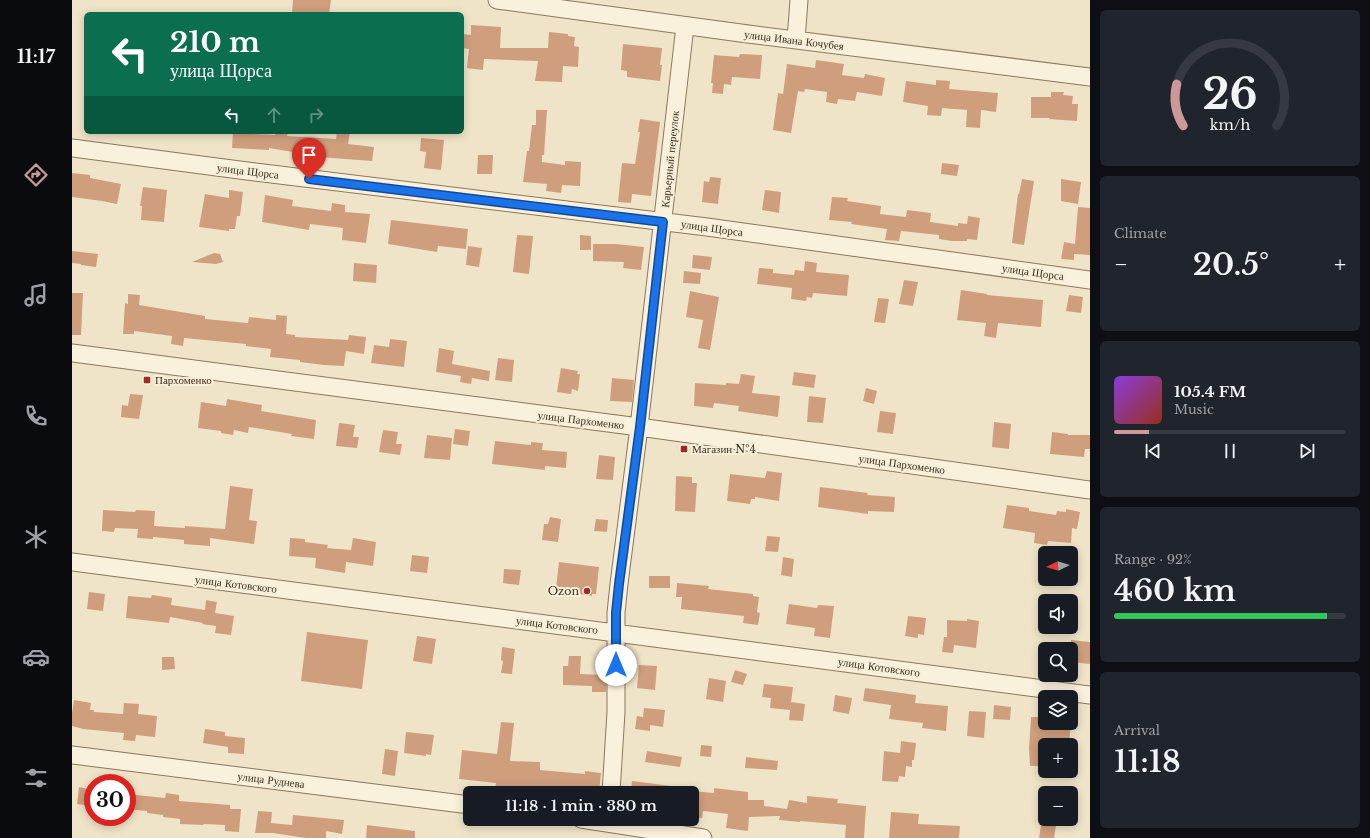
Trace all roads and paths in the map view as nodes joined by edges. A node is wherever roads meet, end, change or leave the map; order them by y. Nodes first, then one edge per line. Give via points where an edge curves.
1 (498, 0) edge
2 (799, 0) edge
3 (600, 7) edge
4 (685, 26) junction
5 (796, 40) junction
6 (1090, 77) edge
7 (72, 148) edge
8 (663, 222) junction
9 (1090, 280) edge
10 (72, 353) edge
11 (640, 427) junction
12 (1090, 490) edge
13 (72, 562) edge
14 (616, 633) junction
15 (1090, 695) edge
16 (72, 755) edge
17 (611, 786) edge
18 (463, 804) edge
19 (611, 827) edge
20 (703, 838) edge

1 - 3 street, улица Ивана Кочубея
2 - 5 street
3 - 4 street, улица Ивана Кочубея
4 - 5 street, улица Ивана Кочубея
4 - 8 street, Карьерный переулок
5 - 6 street, улица Ивана Кочубея
7 - 8 street, улица Щорса
8 - 9 street, улица Щорса
8 - 11 street, Карьерный переулок
10 - 11 street, улица Пархоменко
11 - 12 street, улица Пархоменко
11 - 14 street, Карьерный переулок via 619,584
13 - 14 street, улица Котовского
14 - 15 street, улица Котовского
14 - 17 street, Карьерный переулок via 616,712
16 - 18 street, улица Руднева
19 - 20 street

